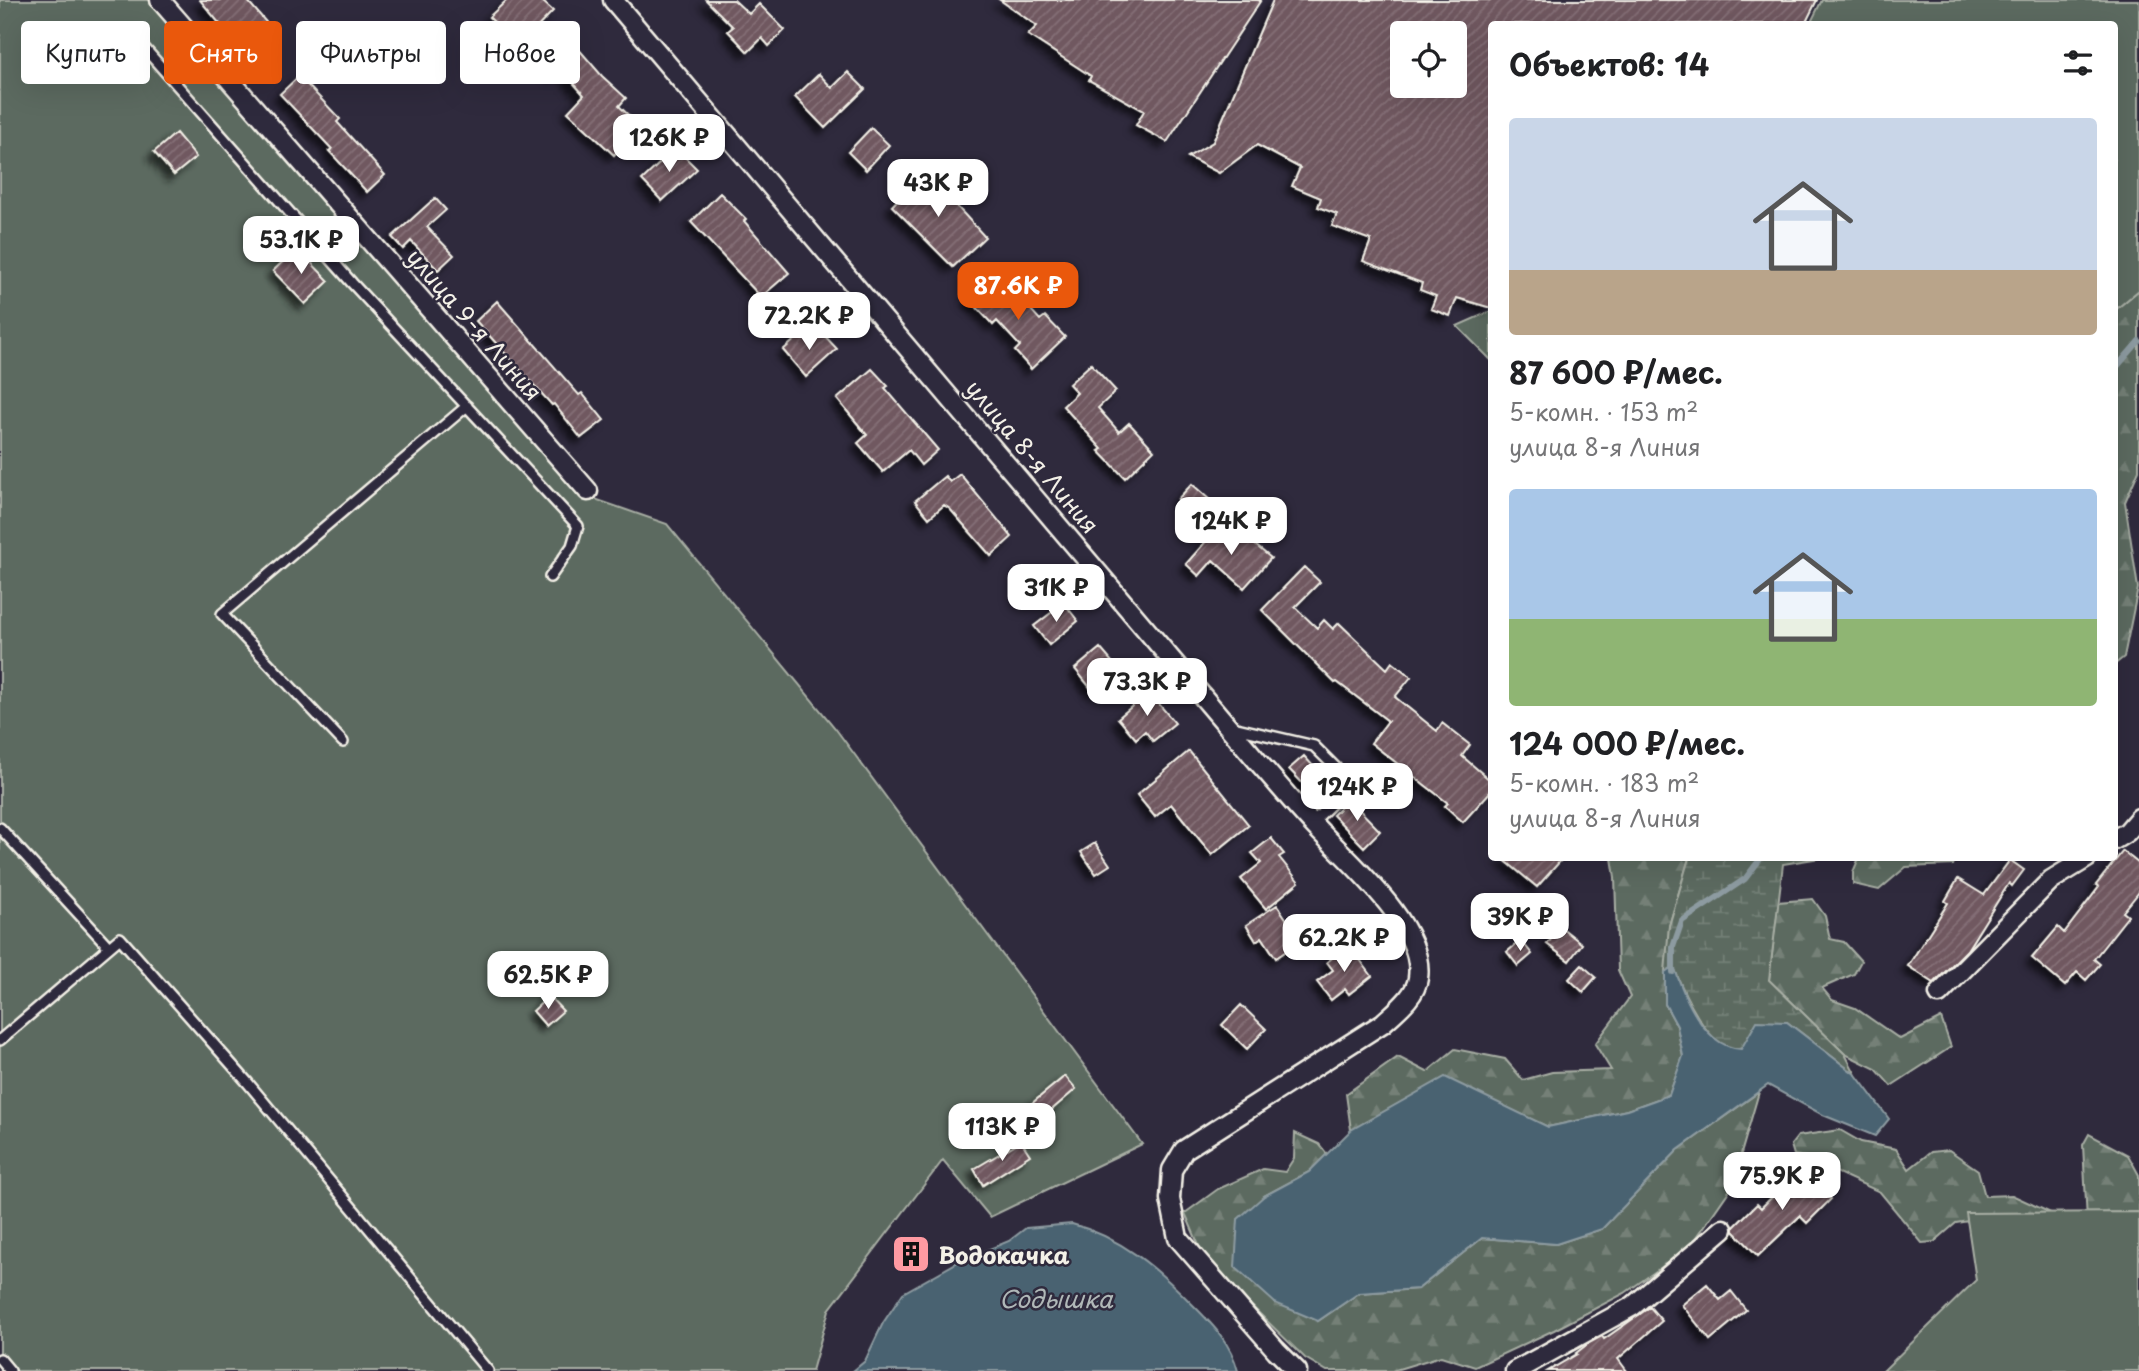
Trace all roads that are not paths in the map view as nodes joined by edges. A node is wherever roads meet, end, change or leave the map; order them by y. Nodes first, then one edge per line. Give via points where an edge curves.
1 (160, 0) edge
2 (613, 0) edge
3 (150, 54) edge
4 (467, 406) junction
5 (588, 491) dead end
6 (550, 577) dead end
7 (1228, 726) junction
8 (343, 742) dead end
9 (2139, 818) edge
10 (1312, 823) junction
11 (0, 828) edge
12 (2118, 838) edge
13 (2082, 861) edge
14 (108, 947) junction
15 (1939, 994) dead end
16 (0, 1040) edge
17 (1723, 1229) dead end
18 (0, 1359) edge
19 (10, 1371) edge
20 (488, 1371) edge
21 (1297, 1371) edge
22 (1515, 1371) edge

1 - 5 street, улица 9-я Линия
2 - 7 street, улица 8-я Линия
3 - 4 lane
4 - 6 lane via 578,526 572,547
4 - 8 lane via 222,614
7 - 10 street, улица 8-я Линия
7 - 10 lane via 1314,746 1338,770 1334,802
9 - 12 street
10 - 21 street, улица 8-я Линия via 1396,915 1419,962 1418,981 1383,1023 1184,1150 1172,1170 1170,1199 1178,1238
11 - 14 lane
13 - 15 street via 2051,880
14 - 16 lane
14 - 20 lane via 120,938 248,1083
17 - 22 street via 1633,1306
18 - 19 lane

